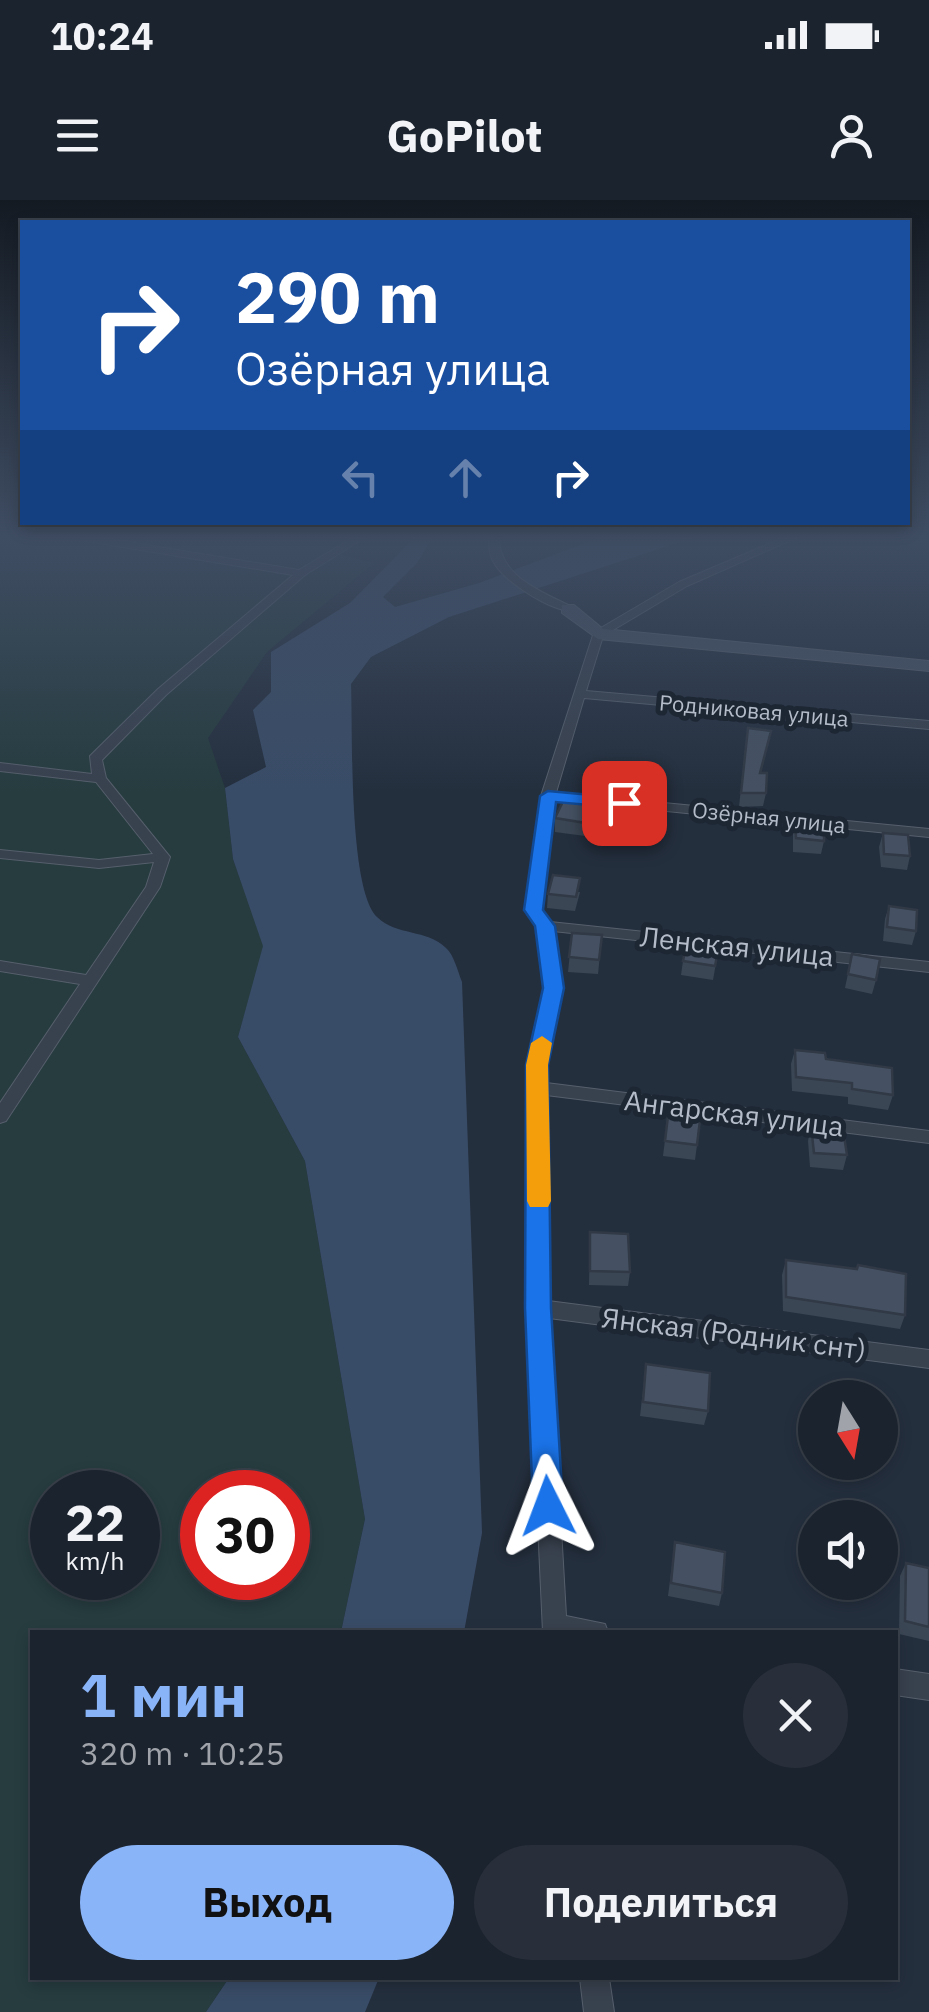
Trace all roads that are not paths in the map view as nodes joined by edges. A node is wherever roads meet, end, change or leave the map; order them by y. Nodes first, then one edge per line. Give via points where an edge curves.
1 (245, 622) edge
2 (583, 622) edge
3 (619, 622) edge
4 (598, 634) junction
5 (929, 666) edge
6 (579, 694) junction
7 (929, 725) edge
8 (0, 767) edge
9 (100, 779) junction
10 (548, 796) junction
11 (929, 833) edge
12 (0, 854) edge
13 (163, 856) junction
14 (545, 926) junction
15 (0, 966) edge
16 (929, 968) edge
17 (90, 981) junction
18 (540, 1088) junction
19 (7, 1095) edge
20 (0, 1117) edge
21 (929, 1137) edge
22 (538, 1308) junction
23 (929, 1359) edge
24 (555, 1629) edge
25 (898, 1682) edge
26 (929, 1687) edge
27 (595, 1980) edge
28 (599, 2012) edge

1 - 9 street via 95,759
2 - 4 street
3 - 4 street
4 - 5 street
4 - 6 street
6 - 7 street, Родниковая улица
6 - 10 street
8 - 9 street
9 - 13 street
10 - 11 street, Озёрная улица
10 - 14 street via 534,910
12 - 13 street via 98,864
13 - 17 street via 152,887
14 - 16 street, Ленская улица
14 - 18 street via 554,988 537,1065
15 - 17 street
17 - 19 street
18 - 21 street, Ангарская улица
18 - 22 street
19 - 20 street
22 - 23 street, Янская (Родник снт)
22 - 24 street
25 - 26 street
27 - 28 street

